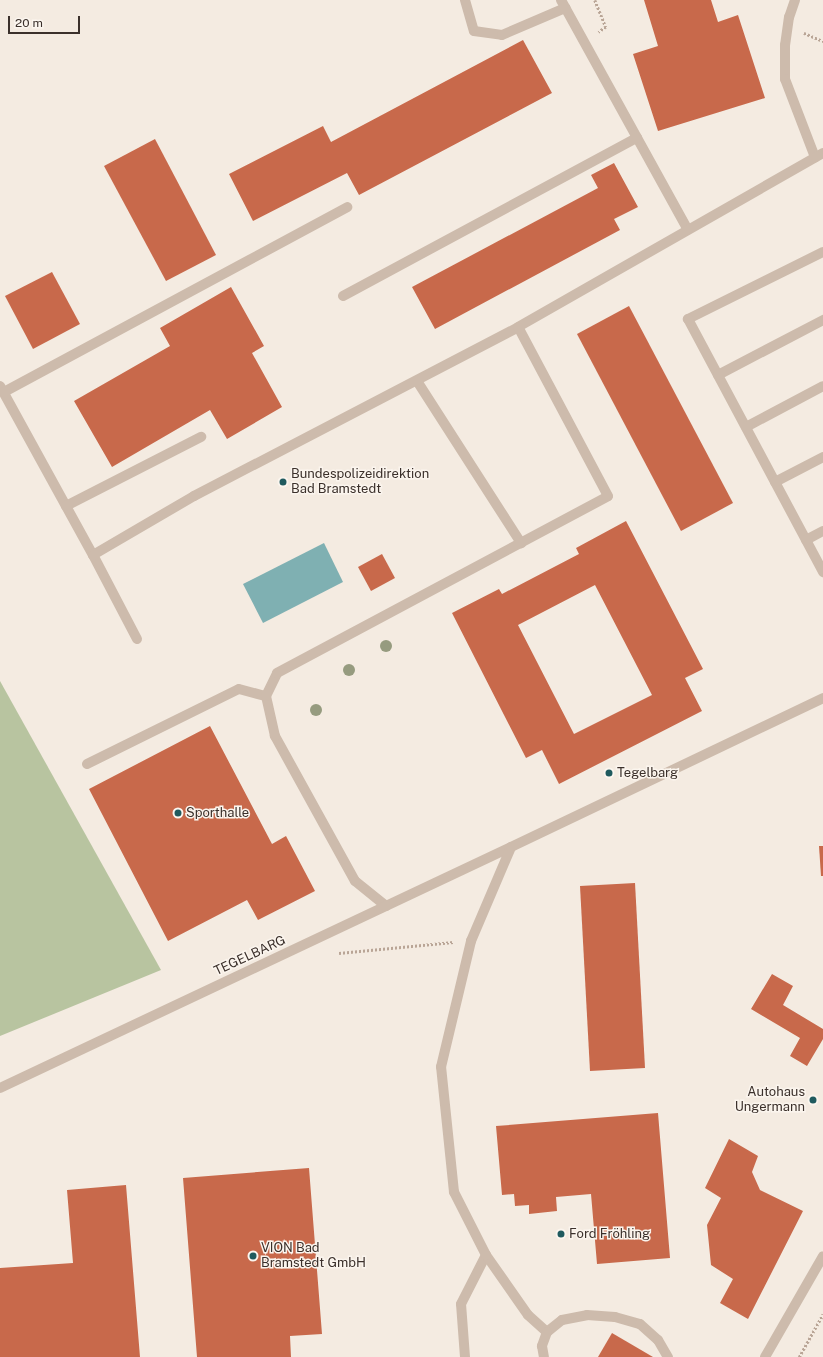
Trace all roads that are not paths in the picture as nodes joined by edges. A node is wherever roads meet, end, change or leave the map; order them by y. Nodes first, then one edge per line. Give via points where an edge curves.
1 (465, 0) edge
2 (796, 0) edge
3 (563, 4) edge
4 (637, 138) junction
5 (819, 155) edge
6 (346, 207) dead end
7 (687, 228) junction
8 (823, 252) edge
9 (343, 296) dead end
10 (823, 320) edge
11 (518, 327) junction
12 (718, 376) junction
13 (417, 380) junction
14 (823, 386) edge
15 (2, 389) edge
16 (746, 427) junction
17 (201, 437) dead end
18 (823, 456) edge
19 (775, 482) junction
20 (66, 506) junction
21 (823, 531) edge
22 (806, 540) junction
23 (521, 543) junction
24 (93, 555) junction
25 (823, 572) edge
26 (137, 639) dead end
27 (266, 696) junction
28 (823, 698) edge
29 (87, 764) dead end
30 (511, 847) junction
31 (386, 906) junction
32 (0, 1088) edge
33 (486, 1255) junction
34 (823, 1256) edge
35 (547, 1332) junction
36 (465, 1357) edge
37 (544, 1357) edge
38 (668, 1357) edge
39 (765, 1357) edge

1 - 3 street via 474,31 502,35
2 - 5 street via 788,17 785,79
3 - 4 street
4 - 7 street
4 - 9 street
5 - 7 street
6 - 15 street
7 - 11 street
8 - 12 street via 688,319
10 - 12 street
11 - 13 street
11 - 23 street via 608,496
12 - 16 street
13 - 23 street
13 - 24 street via 194,496
14 - 16 street
15 - 20 street
16 - 19 street
17 - 20 street
18 - 19 street
19 - 22 street
20 - 24 street
21 - 22 street
22 - 25 street
23 - 27 street via 277,673
24 - 26 street
27 - 29 street via 240,689
27 - 31 street via 275,736 355,881
28 - 30 street, TEGELBARG
30 - 31 street, TEGELBARG
30 - 33 street via 471,941 441,1066 454,1192
31 - 32 street, TEGELBARG
33 - 35 street via 528,1315
33 - 36 street via 461,1304
34 - 39 street
35 - 37 street via 542,1346
35 - 38 street via 562,1320 588,1315 616,1317 640,1324 658,1340

